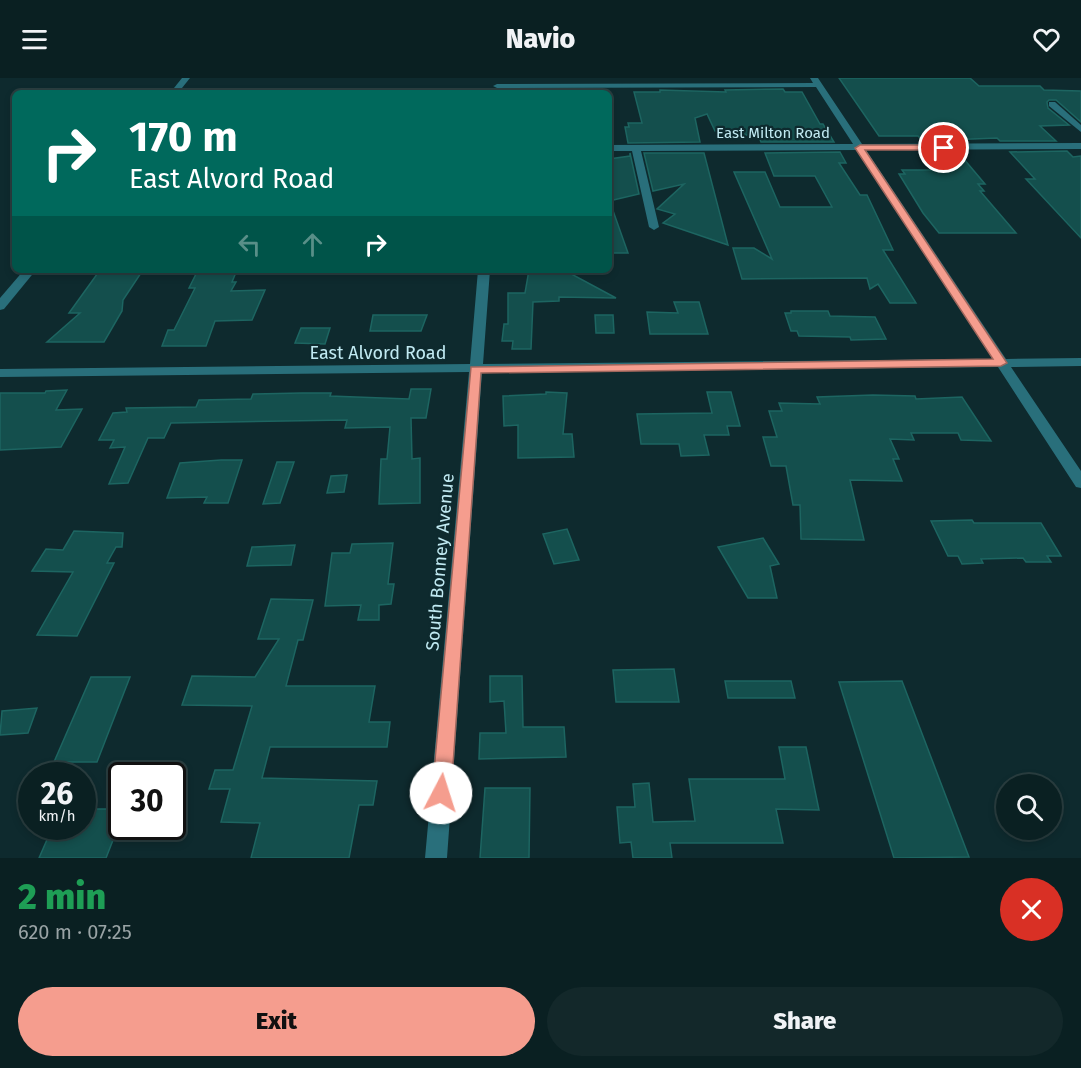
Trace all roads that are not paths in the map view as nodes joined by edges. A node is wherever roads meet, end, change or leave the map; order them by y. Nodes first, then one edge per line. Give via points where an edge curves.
1 (186, 78) edge
2 (816, 81) edge
3 (497, 86) edge
4 (176, 90) edge
5 (1052, 104) dead end
6 (1081, 129) edge
7 (1081, 146) edge
8 (612, 148) edge
9 (636, 148) junction
10 (860, 148) junction
11 (654, 226) dead end
12 (28, 273) edge
13 (484, 273) edge
14 (0, 306) edge
15 (1081, 362) edge
16 (1001, 363) junction
17 (476, 370) junction
18 (0, 373) edge
19 (1081, 483) edge
20 (436, 858) edge

1 - 4 street
2 - 3 street
2 - 10 street
5 - 6 street
7 - 10 street, East Milton Road
8 - 9 street, East Milton Road
9 - 10 street, East Milton Road
9 - 11 street
10 - 16 street
12 - 14 street
13 - 17 street, South Bonney Avenue
15 - 16 street, East Alvord Road
16 - 17 street, East Alvord Road
16 - 19 street
17 - 18 street, East Alvord Road
17 - 20 street, South Bonney Avenue

